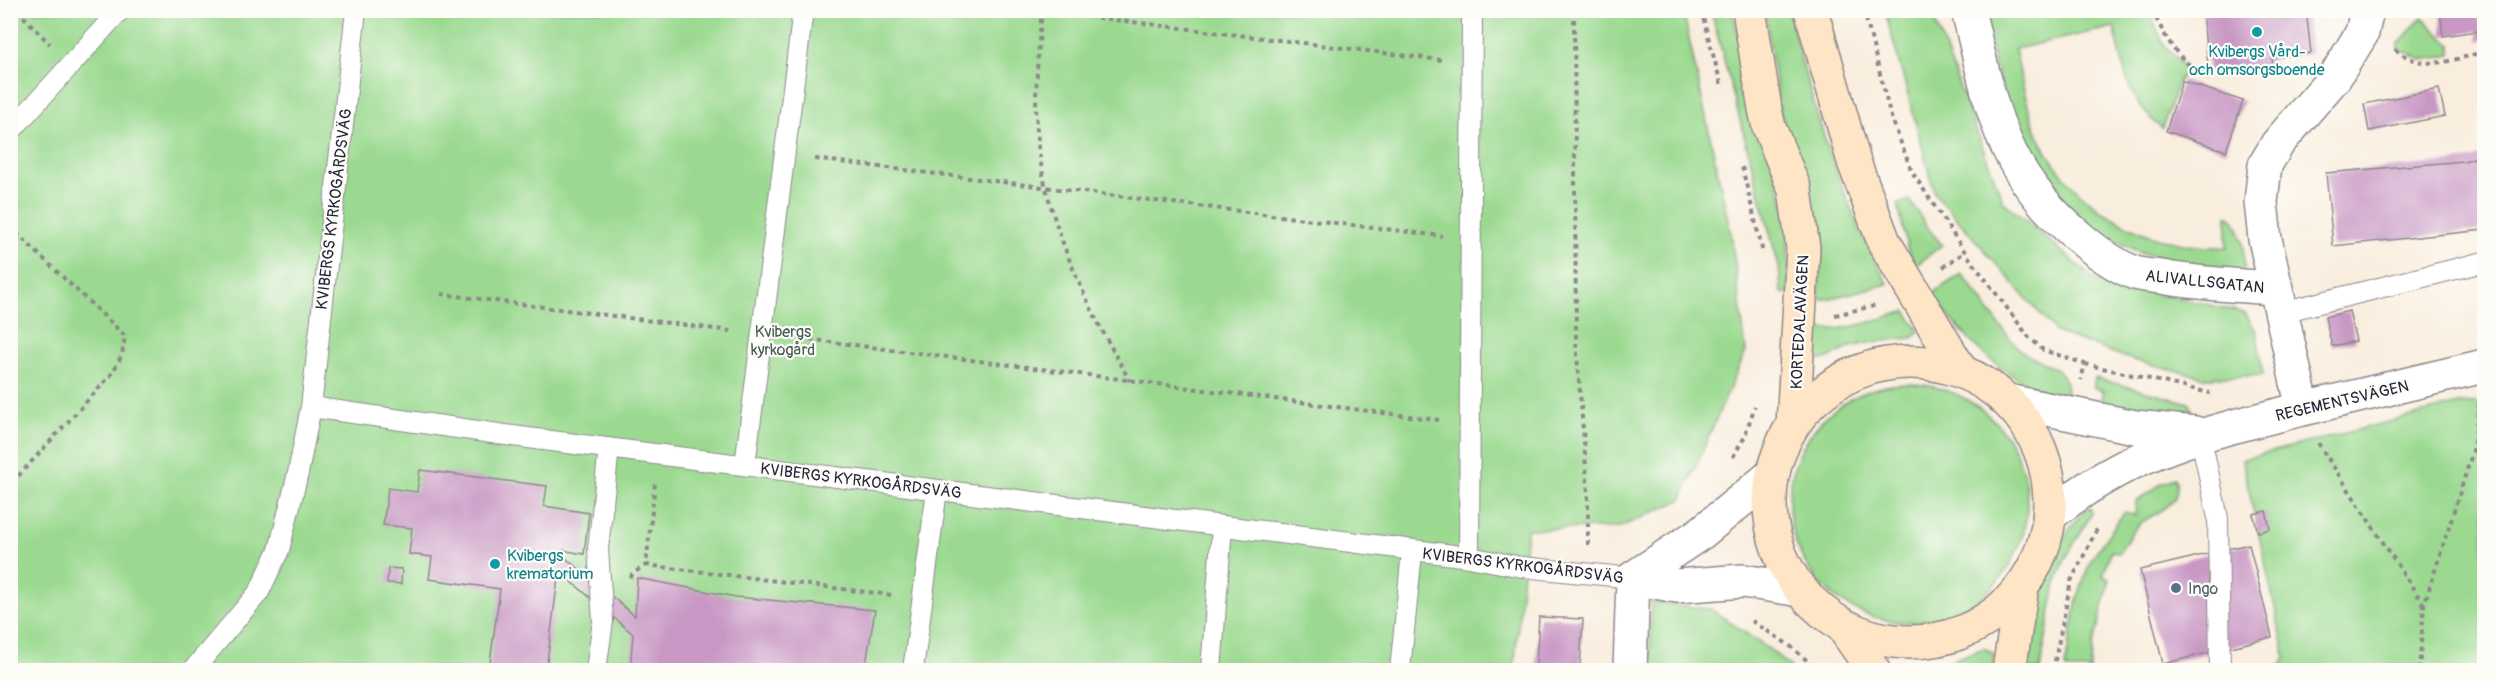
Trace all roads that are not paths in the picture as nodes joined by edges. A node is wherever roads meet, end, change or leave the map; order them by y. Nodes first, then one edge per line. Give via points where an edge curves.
1 (120, 10) edge
2 (803, 10) edge
3 (1472, 10) edge
4 (1749, 10) edge
5 (1812, 10) edge
6 (1968, 10) edge
7 (353, 13) edge
8 (2365, 22) edge
9 (10, 132) edge
10 (2484, 262) edge
11 (2279, 300) junction
12 (2478, 367) edge
13 (1961, 371) junction
14 (2008, 401) junction
15 (310, 407) junction
16 (2308, 422) junction
17 (1793, 425) junction
18 (2200, 434) junction
19 (609, 448) junction
20 (745, 465) junction
21 (1773, 474) junction
22 (937, 490) junction
23 (2050, 514) junction
24 (1222, 527) junction
25 (1412, 552) junction
26 (1469, 557) junction
27 (1633, 578) junction
28 (2022, 587) junction
29 (1801, 590) junction
30 (1841, 624) junction
31 (199, 669) edge
32 (596, 670) edge
33 (913, 670) edge
34 (1211, 670) edge
35 (1400, 670) edge
36 (1630, 670) edge
37 (1873, 670) edge
38 (2009, 670) edge
39 (2220, 670) edge

1 - 9 lane
2 - 20 lane
3 - 26 lane
4 - 17 main road, KORTEDALAVÄGEN via 1765,109 1795,190 1803,248
5 - 13 main road, KORTEDALAVÄGEN via 1854,162 1884,242
6 - 11 street, ALIVALLSGATAN via 1995,114 2013,160 2024,179 2064,225 2135,273
7 - 15 lane, KVIBERGS KYRKOGÅRDSVÄG
8 - 11 street, ALIVALLSGATAN via 2335,77 2278,143 2265,165 2261,202
10 - 11 lane, ALIVALLSGATAN
11 - 16 street, ALIVALLSGATAN
12 - 16 street, REGEMENTSVÄGEN
13 - 14 main road, KORTEDALAVÄGEN
13 - 17 main road, KORTEDALAVÄGEN via 1943,365 1905,362 1868,368 1833,384
14 - 18 street, REGEMENTSVÄGEN via 2072,416
14 - 23 main road, KORTEDALAVÄGEN via 2031,429 2045,462
15 - 19 lane, KVIBERGS KYRKOGÅRDSVÄG
15 - 31 lane, KVIBERGS KYRKOGÅRDSVÄG via 279,550 259,592
16 - 18 street, REGEMENTSVÄGEN
17 - 21 main road, KORTEDALAVÄGEN
18 - 23 street, REGEMENTSVÄGEN via 2116,469
18 - 39 lane via 2218,518
19 - 20 lane, KVIBERGS KYRKOGÅRDSVÄG
19 - 32 lane via 598,549 603,621
20 - 22 lane, KVIBERGS KYRKOGÅRDSVÄG
21 - 27 street, KVIBERGS KYRKOGÅRDSVÄG via 1701,533
21 - 29 main road, KORTEDALAVÄGEN via 1772,529 1783,561
22 - 24 lane, KVIBERGS KYRKOGÅRDSVÄG
22 - 33 lane
23 - 28 main road, KORTEDALAVÄGEN via 2038,560
24 - 25 lane, KVIBERGS KYRKOGÅRDSVÄG
24 - 34 lane
25 - 26 lane, KVIBERGS KYRKOGÅRDSVÄG
25 - 35 lane, KVIBERGS KYRKOGÅRDSVÄG
26 - 27 lane, KVIBERGS KYRKOGÅRDSVÄG via 1522,567
27 - 29 street, KVIBERGS KYRKOGÅRDSVÄG via 1677,586 1743,581
27 - 36 street
28 - 30 main road, KORTEDALAVÄGEN via 1993,615 1939,639 1898,642
28 - 38 main road, KORTEDALAVÄGEN
29 - 30 main road, KORTEDALAVÄGEN
30 - 37 main road, KORTEDALAVÄGEN

